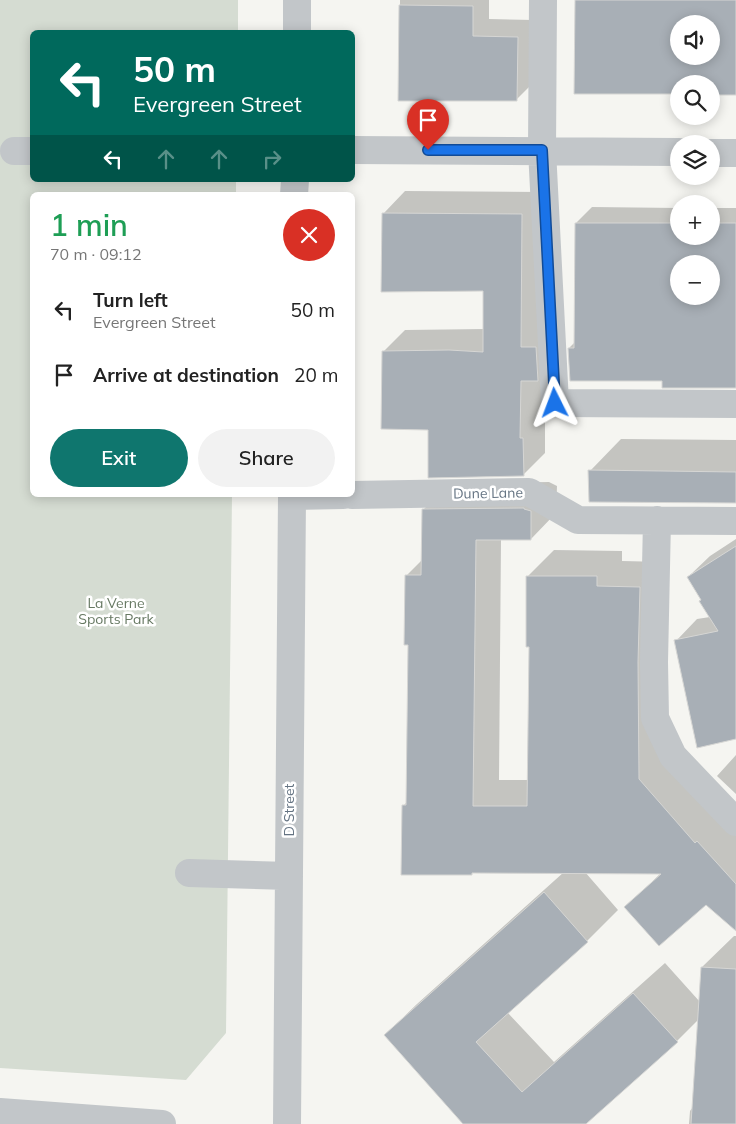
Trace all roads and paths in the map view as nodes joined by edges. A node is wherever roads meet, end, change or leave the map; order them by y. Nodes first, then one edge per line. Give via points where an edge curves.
1 (297, 0) edge
2 (543, 0) edge
3 (296, 30) edge
4 (355, 150) edge
5 (542, 150) junction
6 (670, 152) edge
7 (720, 153) edge
8 (736, 153) edge
9 (736, 404) edge
10 (355, 495) edge
11 (292, 497) edge
12 (657, 520) junction
13 (736, 521) edge
14 (736, 822) edge
15 (189, 873) dead end
16 (289, 876) junction
17 (0, 1112) edge
18 (162, 1124) edge
19 (287, 1124) edge

1 - 3 street
2 - 5 street
4 - 5 street
5 - 6 street
5 - 9 street via 555,403
7 - 8 street
10 - 12 street, Dune Lane via 529,492 578,520
11 - 16 street, D Street
12 - 13 street, Dune Lane
12 - 14 street via 655,718 673,756
15 - 16 street
16 - 19 street, D Street
17 - 18 street

